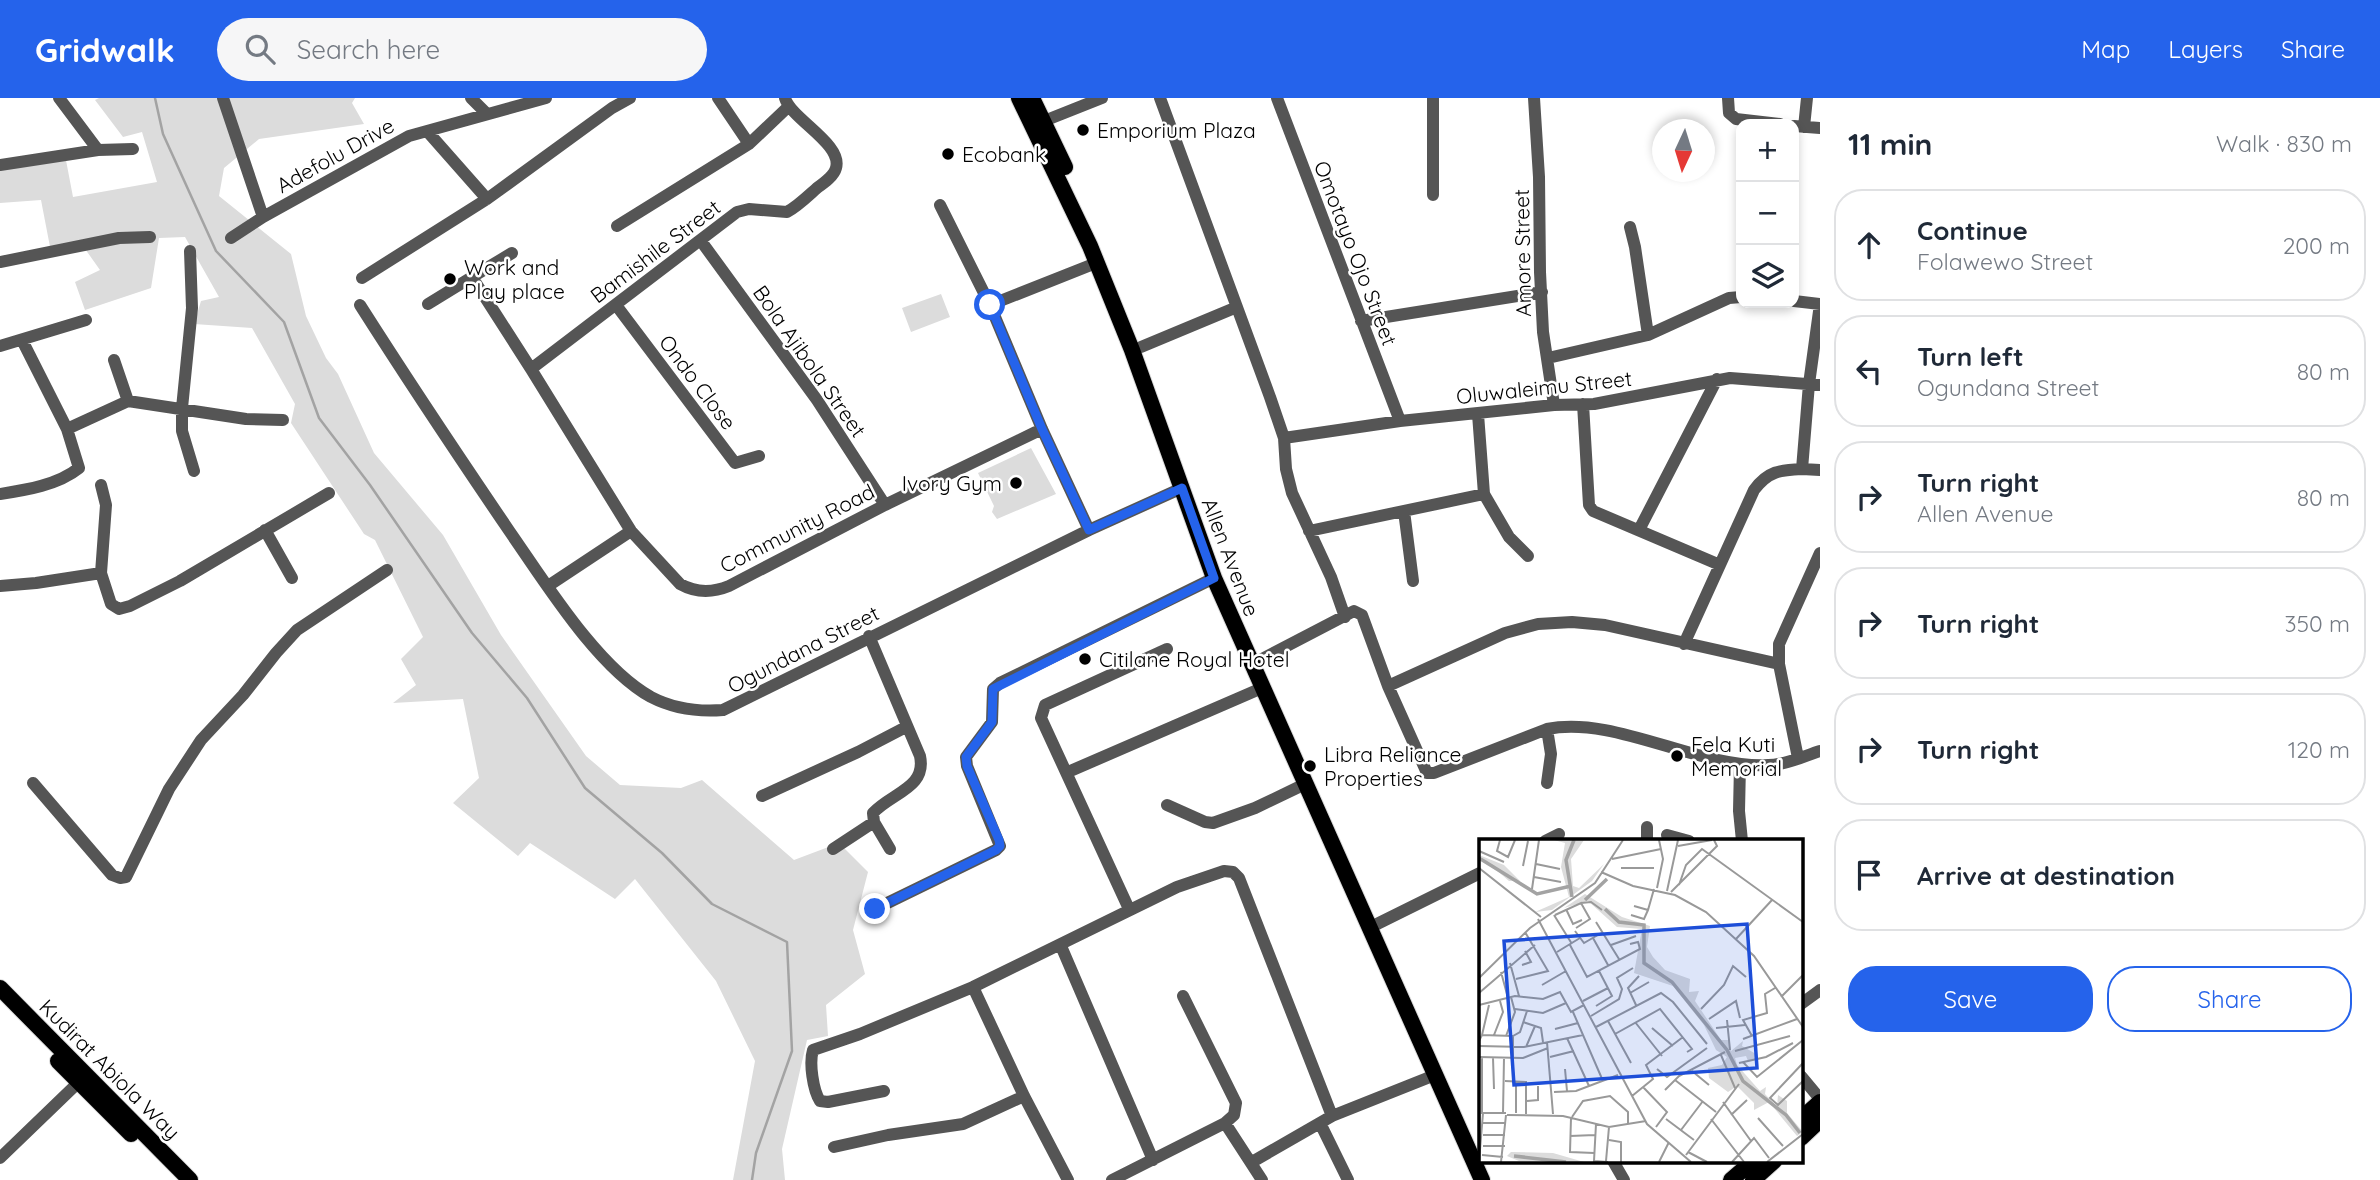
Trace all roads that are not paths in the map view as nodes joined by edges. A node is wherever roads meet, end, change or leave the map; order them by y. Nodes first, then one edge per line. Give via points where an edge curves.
1 (59, 98) edge
2 (223, 98) edge
3 (471, 98) edge
4 (546, 98) edge
5 (630, 98) edge
6 (718, 98) edge
7 (1019, 98) edge
8 (1032, 98) edge
9 (1102, 98) edge
10 (1160, 98) edge
11 (1277, 98) edge
12 (1433, 98) edge
13 (1534, 98) edge
14 (1727, 98) edge
15 (1807, 98) edge
16 (786, 103) edge
17 (486, 113) junction
18 (1736, 119) edge
19 (1044, 121) junction
20 (1799, 126) edge
21 (1820, 128) edge
22 (427, 131) junction
23 (749, 144) junction
24 (133, 149) dead end
25 (98, 150) junction
26 (0, 165) edge
27 (1433, 195) dead end
28 (487, 199) junction
29 (940, 205) dead end
30 (263, 217) junction
31 (617, 226) dead end
32 (1630, 227) dead end
33 (150, 237) dead end
34 (231, 238) dead end
35 (701, 241) junction
36 (190, 251) dead end
37 (512, 253) dead end
38 (0, 262) edge
39 (1096, 263) junction
40 (472, 277) junction
41 (362, 278) dead end
42 (1542, 292) junction
43 (1736, 297) edge
44 (1799, 302) edge
45 (428, 304) dead end
46 (1820, 304) edge
47 (360, 305) dead end
48 (616, 305) junction
49 (990, 305) junction
50 (1237, 307) junction
51 (86, 320) dead end
52 (1361, 321) junction
53 (1648, 335) junction
54 (22, 340) junction
55 (0, 346) edge
56 (1141, 347) junction
57 (1548, 358) junction
58 (114, 360) dead end
59 (531, 369) junction
60 (1717, 379) junction
61 (1814, 384) edge
62 (128, 401) junction
63 (1583, 404) junction
64 (1554, 405) junction
65 (182, 408) junction
66 (1478, 414) junction
67 (283, 420) dead end
68 (1400, 421) junction
69 (67, 429) junction
70 (1042, 429) junction
71 (1284, 438) junction
72 (758, 456) dead end
73 (1802, 469) junction
74 (1820, 470) edge
75 (194, 471) dead end
76 (100, 485) dead end
77 (1182, 488) junction
78 (329, 493) dead end
79 (0, 494) edge
80 (1484, 494) junction
81 (885, 505) junction
82 (1404, 511) junction
83 (265, 530) junction
84 (1089, 530) junction
85 (1639, 530) junction
86 (631, 531) junction
87 (1309, 531) junction
88 (1820, 553) edge
89 (1528, 556) dead end
90 (1720, 565) junction
91 (387, 570) dead end
92 (101, 573) junction
93 (292, 578) dead end
94 (1214, 578) junction
95 (1413, 581) dead end
96 (0, 586) edge
97 (548, 586) junction
98 (1345, 617) junction
99 (869, 636) junction
100 (1684, 644) junction
101 (1167, 649) dead end
102 (1260, 660) junction
103 (1779, 664) junction
104 (1388, 686) junction
105 (1262, 688) junction
106 (906, 727) junction
107 (1547, 729) junction
108 (1820, 751) edge
109 (1798, 758) junction
110 (1740, 765) junction
111 (1068, 772) junction
112 (33, 783) dead end
113 (1305, 783) junction
114 (1547, 783) dead end
115 (762, 796) dead end
116 (1167, 805) dead end
117 (874, 822) junction
118 (1559, 834) dead end
119 (1667, 835) dead end
120 (1549, 839) edge
121 (1682, 839) edge
122 (1742, 839) edge
123 (833, 849) dead end
124 (890, 849) dead end
125 (1479, 873) edge
126 (875, 909) dead end
127 (1129, 909) junction
128 (1377, 924) junction
129 (1061, 946) junction
130 (973, 987) junction
131 (0, 988) edge
132 (1820, 990) edge
133 (1183, 996) dead end
134 (0, 1001) edge
135 (1802, 1003) edge
136 (1435, 1075) junction
137 (1802, 1077) edge
138 (82, 1079) junction
139 (884, 1091) dead end
140 (1024, 1096) junction
141 (1820, 1101) edge
142 (1332, 1116) junction
143 (1802, 1118) edge
144 (1820, 1120) edge
145 (1320, 1123) junction
146 (1225, 1124) junction
147 (1802, 1137) edge
148 (834, 1147) dead end
149 (1479, 1151) edge
150 (0, 1158) edge
151 (1153, 1160) junction
152 (1252, 1162) junction
153 (1484, 1162) edge
154 (1614, 1162) edge
155 (1752, 1162) edge
156 (1773, 1162) edge
157 (176, 1180) edge
158 (190, 1180) edge
159 (1068, 1180) edge
160 (1112, 1180) edge
161 (1262, 1180) edge
162 (1348, 1180) edge
163 (1482, 1180) edge
164 (1493, 1180) edge
165 (1624, 1180) edge
166 (1731, 1180) edge
167 (1753, 1180) edge

1 - 25 street
2 - 30 street
3 - 17 street
4 - 17 street, Adefolu Drive
5 - 28 street
6 - 23 street
7 - 39 main road, Allen Avenue
8 - 19 main road, Allen Avenue
9 - 19 street
10 - 50 street
11 - 52 street, Omotayo Ojo Street
12 - 27 street
13 - 42 street, Amore Street
14 - 18 street via 1729,113
15 - 20 street
16 - 23 street
16 - 35 street, Bamishile Street via 836,157 830,177 792,209 737,212
17 - 22 street, Adefolu Drive
19 - 56 main road, Allen Avenue
20 - 21 street
22 - 28 street
22 - 30 street, Adefolu Drive via 374,153
23 - 31 street
24 - 25 street
25 - 26 street
28 - 41 street
29 - 49 street
30 - 34 street, Adefolu Drive
32 - 53 street
33 - 38 street
35 - 48 street, Bamishile Street
35 - 81 street, Bola Ajibola Street via 817,400
36 - 65 street via 192,308
37 - 40 street
39 - 49 street
39 - 77 main road, Allen Avenue
40 - 45 street
40 - 59 street, Community Road
42 - 52 street
42 - 57 street, Amore Street
43 - 53 street
44 - 46 street
46 - 61 street
47 - 97 street, Ogundana Street
48 - 59 street, Bamishile Street
48 - 72 street, Ondo Close via 735,463
49 - 70 street
50 - 56 street
50 - 71 street
51 - 54 street
52 - 68 street, Omotayo Ojo Street
53 - 57 street
54 - 55 street
54 - 69 street
56 - 102 main road, Allen Avenue
57 - 64 street, Amore Street
58 - 62 street
59 - 86 street, Community Road
60 - 61 street, Oluwaleimu Street
60 - 63 street, Oluwaleimu Street
60 - 85 street
61 - 73 street
62 - 65 street
62 - 69 street
63 - 64 street, Oluwaleimu Street
63 - 85 street via 1590,505 1593,511
64 - 66 street, Oluwaleimu Street
65 - 67 street
65 - 75 street via 182,431
66 - 68 street, Oluwaleimu Street
66 - 80 street
68 - 71 street, Oluwaleimu Street
69 - 79 street via 79,468 28,490
70 - 81 street, Community Road
70 - 84 street
71 - 87 street via 1292,493
73 - 74 street
73 - 90 street via 1773,471 1761,481
76 - 92 street via 106,505
77 - 84 street, Ogundana Street
77 - 94 main road, Allen Avenue
78 - 83 street
80 - 82 street
80 - 89 street via 1510,537
81 - 86 street, Community Road via 716,591 680,584
82 - 87 street
82 - 95 street
83 - 92 street via 180,581 119,609 111,604
83 - 93 street
84 - 99 street, Ogundana Street
85 - 90 street
86 - 97 street
87 - 98 street
88 - 103 street via 1781,636
90 - 100 street
91 - 112 street via 297,630 201,740 169,789 126,877 112,875
92 - 96 street
94 - 105 main road, Allen Avenue
94 - 126 street via 993,689 992,722 966,757 1000,846
97 - 99 street, Ogundana Street via 588,640 621,674 650,696 701,712 723,710
98 - 102 street
98 - 104 street via 1354,611 1362,615
99 - 106 street
100 - 103 street
100 - 104 street via 1605,625 1538,624 1505,633
101 - 111 street via 1045,705 1041,718
102 - 128 main road, Allen Avenue
103 - 109 street
104 - 107 street via 1427,773
105 - 111 street
105 - 113 main road, Allen Avenue
106 - 115 street
106 - 117 street via 920,756 921,774 873,813
107 - 110 street via 1584,727
107 - 114 street via 1551,754
108 - 109 street
109 - 110 street via 1772,765
110 - 122 street
111 - 127 street
113 - 116 street via 1213,823
113 - 136 main road, Allen Avenue
117 - 123 street
117 - 124 street
118 - 120 street
119 - 121 street
125 - 128 street
127 - 129 street
127 - 142 street via 1224,871 1239,878
128 - 149 main road, Allen Avenue
129 - 130 street
129 - 151 street
130 - 139 street via 813,1050 820,1101
130 - 140 street
131 - 138 main road, Kudirat Abiola Way
132 - 135 street
133 - 146 street via 1236,1103 1234,1115
134 - 138 main road, Kudirat Abiola Way
136 - 142 street
136 - 163 main road, Allen Avenue
137 - 141 street
138 - 150 street
138 - 157 main road, Kudirat Abiola Way
138 - 158 main road, Kudirat Abiola Way
140 - 148 street via 964,1124
140 - 159 street
141 - 143 main road
142 - 145 street
144 - 147 main road
145 - 152 street
145 - 162 street
146 - 151 street
146 - 152 street
151 - 160 street
152 - 161 street
153 - 164 main road
154 - 165 street
155 - 166 main road
156 - 167 main road

